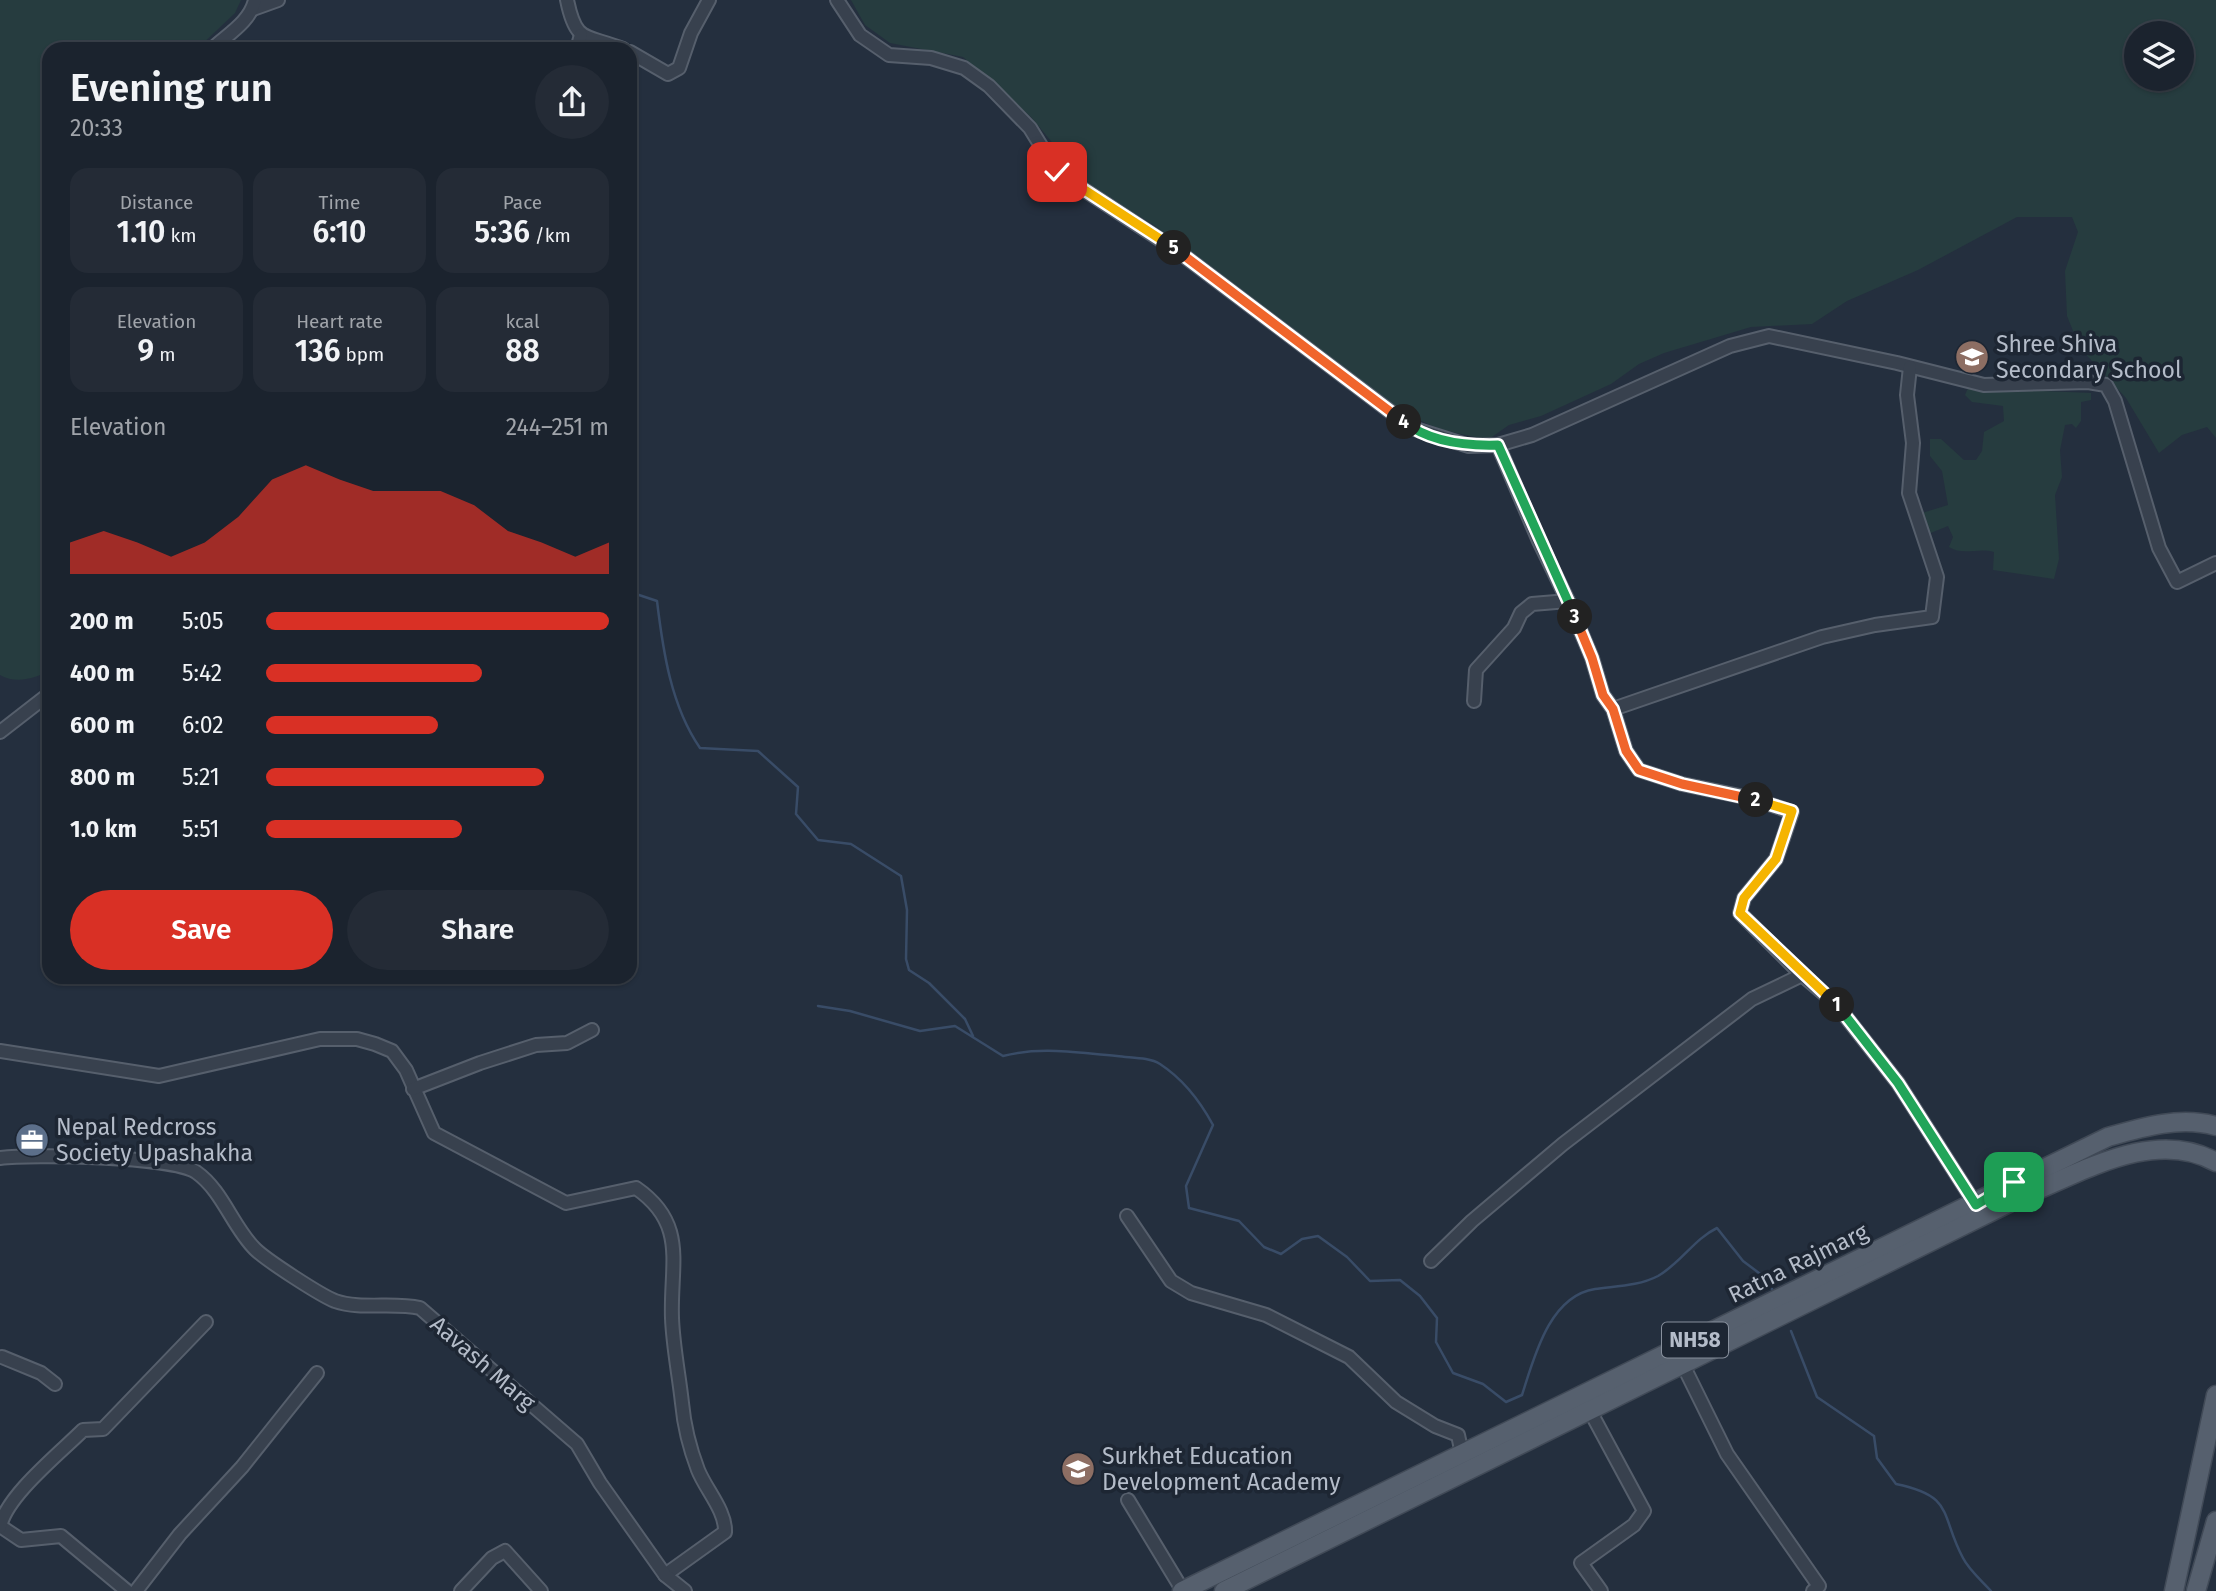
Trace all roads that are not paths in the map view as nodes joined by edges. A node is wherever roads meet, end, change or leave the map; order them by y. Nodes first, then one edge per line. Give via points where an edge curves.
1 (278, 0) edge
2 (567, 0) edge
3 (709, 0) edge
4 (837, 0) edge
5 (254, 5) edge
6 (581, 36) junction
7 (220, 42) edge
8 (579, 42) edge
9 (600, 42) edge
10 (637, 56) edge
11 (1910, 367) junction
12 (1498, 445) junction
13 (2216, 563) edge
14 (1568, 601) junction
15 (42, 699) edge
16 (1474, 701) dead end
17 (1613, 709) junction
18 (0, 732) edge
19 (1802, 975) junction
20 (592, 1030) dead end
21 (0, 1051) edge
22 (413, 1089) junction
23 (2216, 1126) edge
24 (0, 1158) edge
25 (2216, 1162) edge
26 (2018, 1189) junction
27 (1976, 1205) junction
28 (1127, 1216) dead end
29 (1431, 1261) dead end
30 (206, 1322) dead end
31 (2, 1357) dead end
32 (1682, 1363) junction
33 (317, 1373) dead end
34 (55, 1384) dead end
35 (2216, 1395) edge
36 (1589, 1409) junction
37 (1462, 1454) junction
38 (1128, 1500) dead end
39 (2216, 1521) edge
40 (0, 1527) edge
41 (665, 1575) junction
42 (127, 1591) edge
43 (136, 1591) edge
44 (461, 1591) edge
45 (541, 1591) edge
46 (685, 1591) edge
47 (1183, 1591) edge
48 (1224, 1591) edge
49 (1601, 1591) edge
50 (1813, 1591) edge
51 (2174, 1591) edge
52 (2196, 1591) edge

1 - 5 street
2 - 6 street via 572,26
3 - 10 street via 679,68 668,74
4 - 12 street via 860,35 889,55 932,58 964,68 989,86 1030,128 1057,172 1179,252 1412,428 1469,446
5 - 7 street
6 - 8 street
6 - 9 street
11 - 12 street via 1769,337 1730,346 1532,435
11 - 13 street via 1984,385 2088,382 2106,386 2120,414 2160,548 2177,582
11 - 17 street via 1907,395 1913,443 1909,493 1937,577 1932,617 1822,637
12 - 14 street
14 - 16 street via 1532,604 1521,613 1514,628 1476,670
14 - 17 street via 1603,695
15 - 18 street
17 - 19 street via 1626,751 1639,770 1792,811 1776,859 1744,898 1740,913
19 - 27 street via 1835,1003 1898,1083
19 - 29 street via 1752,999 1563,1144
20 - 22 street via 567,1043 537,1045
21 - 22 street via 159,1076 320,1039 356,1039 391,1051
22 - 41 street via 434,1133 566,1203 636,1188 656,1202 670,1224 672,1318 683,1410 692,1454 725,1521 725,1532
23 - 26 main road, Ratna Rajmarg / NH58 via 2198,1122 2150,1125 2108,1137
24 - 41 street, Aavash Marg via 28,1154 189,1169 211,1186 255,1249 328,1297 350,1304 420,1308 578,1444
25 - 26 main road, Ratna Rajmarg / NH58 via 2192,1151 2162,1147
26 - 27 main road, Ratna Rajmarg / NH58
26 - 32 main road, Ratna Rajmarg / NH58
27 - 37 main road, Ratna Rajmarg / NH58
28 - 37 street via 1171,1281 1191,1293 1266,1315 1349,1357 1396,1402 1458,1435
30 - 40 street via 103,1429 83,1430 34,1478 2,1516
31 - 34 street
32 - 36 main road, Ratna Rajmarg / NH58
32 - 50 street via 1727,1454 1818,1586
33 - 43 street
35 - 51 main road
36 - 48 main road, Ratna Rajmarg / NH58
36 - 49 street via 1644,1511 1634,1525 1581,1563
37 - 47 main road, Ratna Rajmarg / NH58
38 - 47 street
39 - 52 main road
40 - 42 street via 22,1541 61,1536
41 - 46 street, Aavash Marg
44 - 45 street via 492,1558 505,1552

